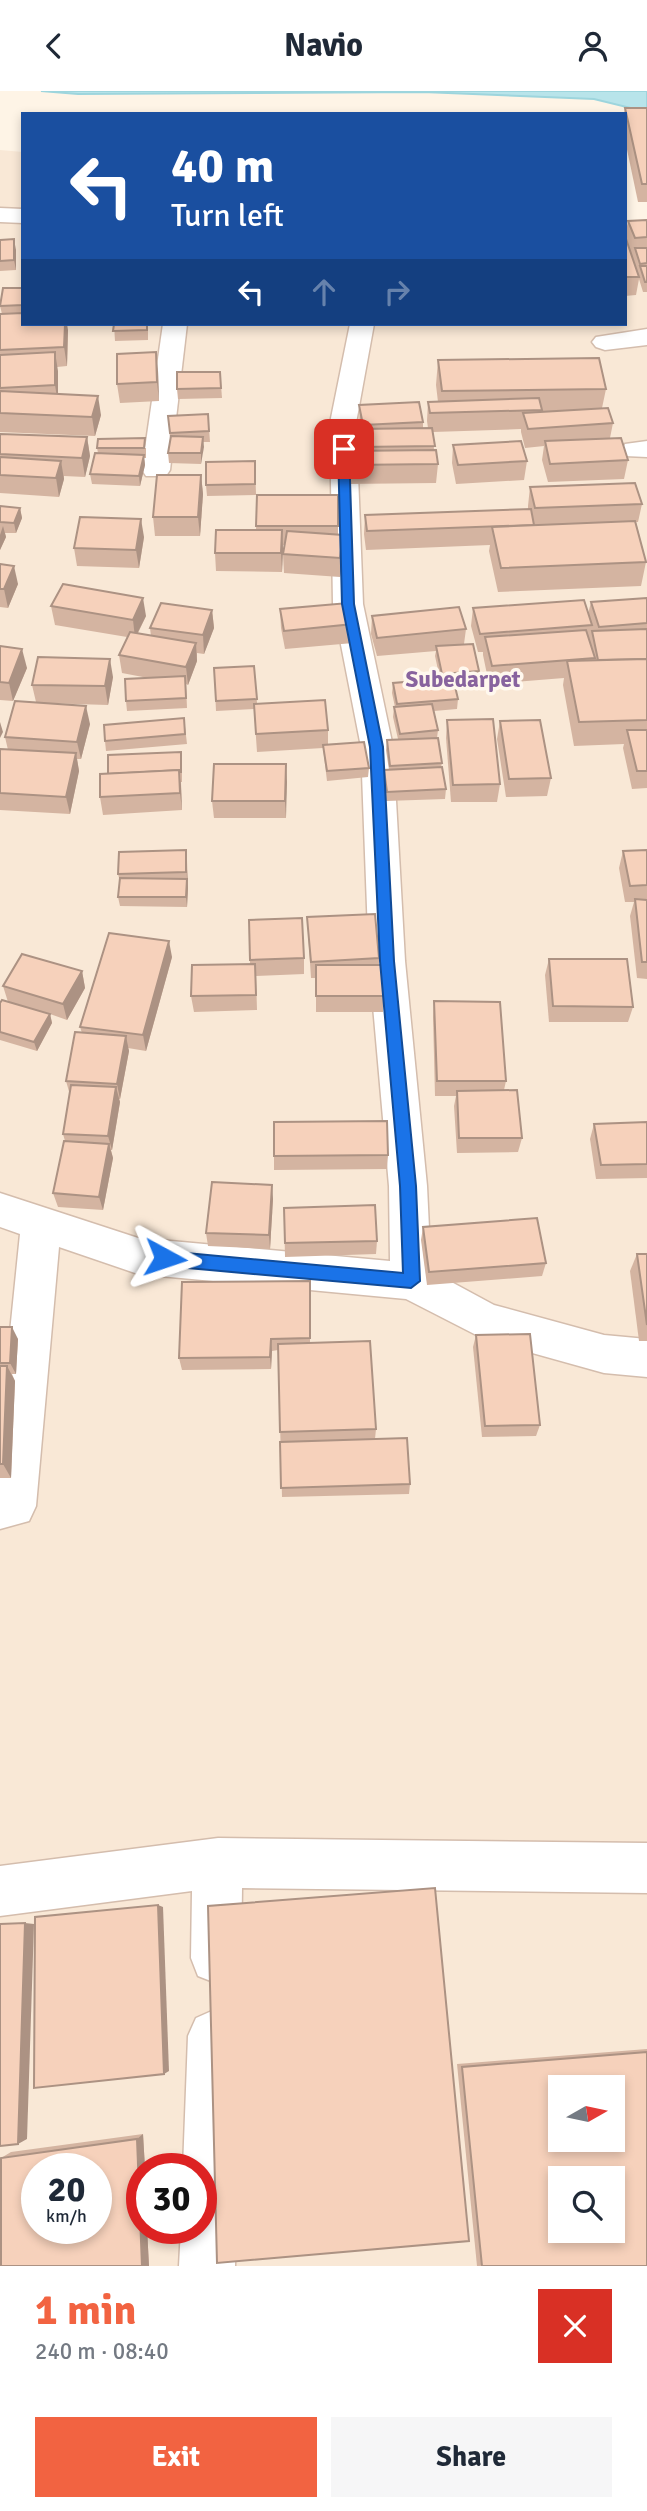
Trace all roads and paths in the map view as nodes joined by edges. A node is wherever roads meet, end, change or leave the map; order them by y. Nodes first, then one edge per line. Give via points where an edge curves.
1 (0, 215) edge
2 (21, 216) edge
3 (175, 326) edge
4 (362, 326) edge
5 (647, 337) edge
6 (605, 342) dead end
7 (156, 470) dead end
8 (0, 1210) edge
9 (41, 1223) junction
10 (411, 1281) junction
11 (647, 1358) edge
12 (0, 1507) edge
13 (218, 1863) junction
14 (647, 1868) edge
15 (0, 1891) edge
16 (207, 2266) edge

1 - 2 street
3 - 7 street
4 - 10 street via 343,423 348,604 377,747 387,961 408,1186
5 - 6 street
8 - 9 street
9 - 10 street via 138,1256
9 - 12 street via 14,1506
10 - 11 street via 486,1321 604,1354
13 - 14 street
13 - 15 street
13 - 16 street

